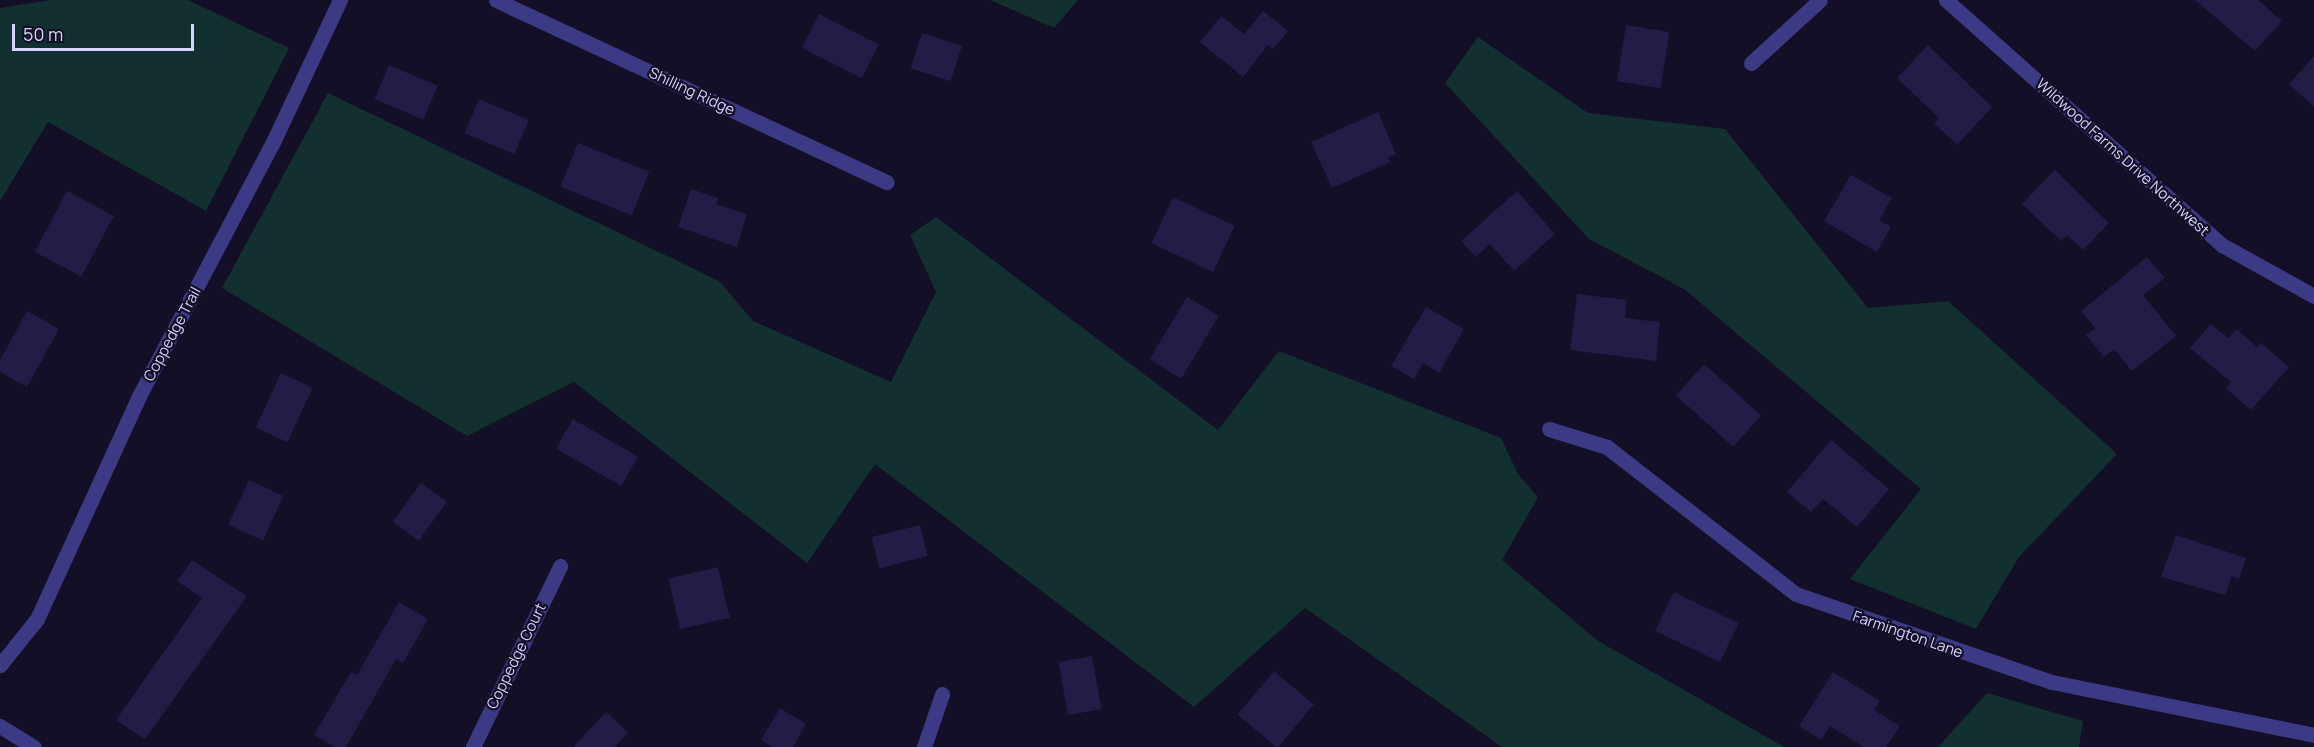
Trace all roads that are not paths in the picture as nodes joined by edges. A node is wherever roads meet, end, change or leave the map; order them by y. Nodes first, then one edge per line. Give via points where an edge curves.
1 (340, 0) edge
2 (496, 0) edge
3 (1820, 0) edge
4 (1946, 0) edge
5 (1751, 63) dead end
6 (887, 182) dead end
7 (2314, 296) edge
8 (1549, 429) dead end
9 (560, 566) dead end
10 (0, 665) edge
11 (942, 694) dead end
12 (0, 726) edge
13 (2314, 735) edge
14 (34, 747) edge
15 (472, 747) edge
16 (924, 747) edge

1 - 10 street, Coppedge Trail via 274,140 138,398 37,619
2 - 6 street, Shilling Ridge
3 - 5 street
4 - 7 street, Wildwood Farms Drive Northwest via 2222,244
8 - 13 street, Farmington Lane via 1607,447 1796,594 2052,682
9 - 15 street, Coppedge Court
11 - 16 street
12 - 14 street

